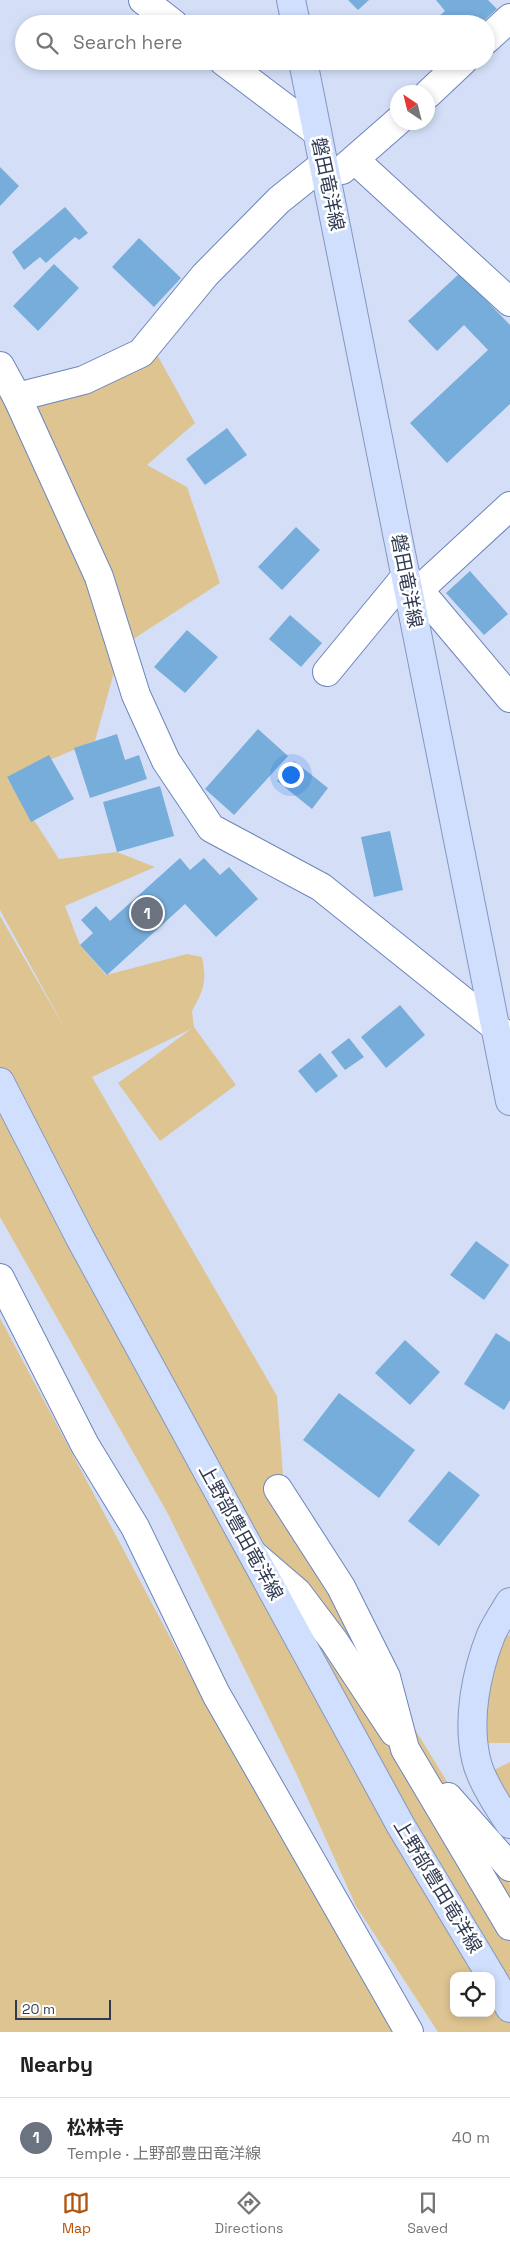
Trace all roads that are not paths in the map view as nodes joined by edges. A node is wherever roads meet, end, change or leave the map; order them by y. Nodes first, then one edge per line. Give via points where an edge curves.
1 (143, 0) edge
2 (292, 0) edge
3 (162, 15) edge
4 (294, 15) edge
5 (510, 18) edge
6 (495, 32) edge
7 (235, 70) edge
8 (305, 70) edge
9 (453, 70) edge
10 (435, 87) edge
11 (390, 128) edge
12 (317, 132) junction
13 (356, 160) junction
14 (326, 172) junction
15 (510, 302) edge
16 (0, 366) edge
17 (17, 397) junction
18 (510, 506) edge
19 (412, 586) junction
20 (327, 672) dead end
21 (510, 698) edge
22 (502, 1032) edge
23 (0, 1082) edge
24 (510, 1101) edge
25 (0, 1278) edge
26 (278, 1489) dead end
27 (253, 1555) junction
28 (510, 1602) edge
29 (405, 1749) junction
30 (510, 1824) edge
31 (510, 1867) edge
32 (510, 1926) edge
33 (489, 1972) edge
34 (495, 1983) edge
35 (510, 2008) edge
36 (410, 2032) edge

1 - 3 street
2 - 4 main road
5 - 6 street
7 - 12 street
8 - 12 main road, 磐田竜洋線
9 - 10 street
11 - 13 street
12 - 14 main road, 磐田竜洋線
13 - 14 street
13 - 15 street
14 - 17 street via 279,200 205,275 141,353 84,380
14 - 19 main road, 磐田竜洋線
16 - 17 street
17 - 22 street via 99,577 136,695 166,761 211,828 321,887
18 - 19 street
19 - 20 street
19 - 21 street
19 - 22 main road, 磐田竜洋線
22 - 24 main road, 磐田竜洋線
23 - 27 main road, 上野部豊田竜洋線 via 80,1238
25 - 36 street via 85,1445 135,1527 216,1694
26 - 29 street via 341,1587 386,1677
27 - 29 street via 297,1592 334,1641
27 - 33 main road, 上野部豊田竜洋線 via 401,1826
28 - 30 main road via 491,1634 476,1687 472,1727 476,1761
29 - 31 street
29 - 32 street
34 - 35 main road, 上野部豊田竜洋線

